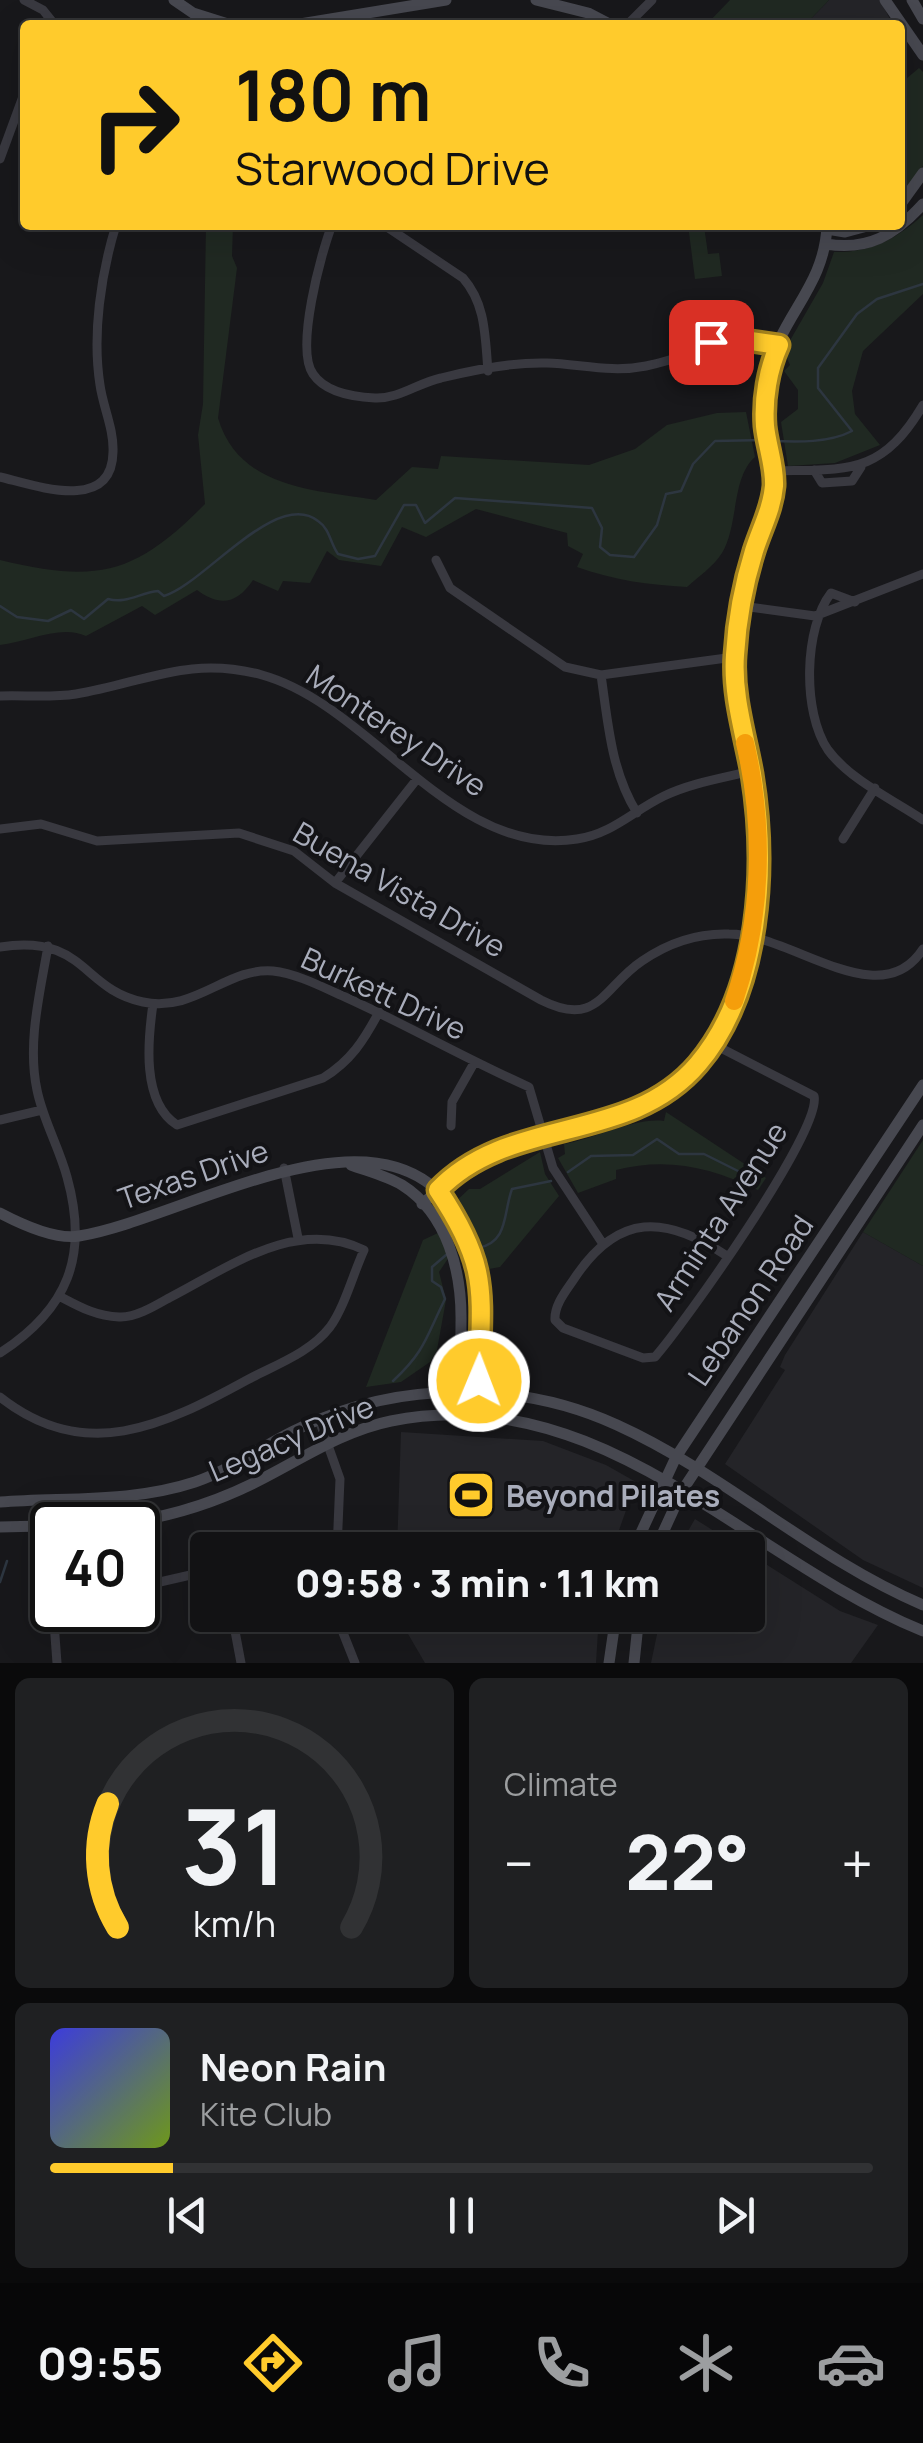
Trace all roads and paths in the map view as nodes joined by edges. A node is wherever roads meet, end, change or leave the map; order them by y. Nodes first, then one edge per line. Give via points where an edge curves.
1 (24, 0) edge
2 (174, 0) edge
3 (446, 0) edge
4 (536, 0) edge
5 (652, 0) edge
6 (912, 0) edge
7 (414, 2) edge
8 (923, 19) edge
9 (50, 20) edge
10 (212, 20) edge
11 (320, 20) edge
12 (602, 20) edge
13 (632, 20) edge
14 (905, 28) edge
15 (923, 55) edge
16 (20, 100) edge
17 (4, 129) edge
18 (0, 159) edge
19 (923, 173) edge
20 (905, 198) edge
21 (115, 230) edge
22 (331, 230) edge
23 (391, 230) edge
24 (827, 230) edge
25 (870, 230) edge
26 (889, 230) edge
27 (874, 242) junction
28 (826, 244) junction
29 (779, 345) junction
30 (488, 370) junction
31 (923, 405) edge
32 (861, 466) junction
33 (814, 470) junction
34 (774, 471) junction
35 (0, 477) edge
36 (436, 560) dead end
37 (923, 574) edge
38 (855, 602) junction
39 (742, 606) junction
40 (815, 616) junction
41 (734, 657) junction
42 (601, 675) junction
43 (0, 696) edge
44 (752, 771) junction
45 (417, 779) junction
46 (876, 788) junction
47 (637, 813) junction
48 (923, 820) edge
49 (0, 828) edge
50 (842, 839) dead end
51 (335, 883) junction
52 (750, 936) junction
53 (48, 946) junction
54 (0, 947) edge
55 (923, 949) edge
56 (153, 1004) junction
57 (379, 1012) junction
58 (713, 1044) junction
59 (474, 1063) junction
60 (923, 1085) edge
61 (42, 1110) junction
62 (0, 1120) edge
63 (450, 1126) dead end
64 (923, 1126) edge
65 (544, 1134) junction
66 (347, 1164) junction
67 (284, 1168) junction
68 (438, 1190) junction
69 (422, 1204) junction
70 (0, 1213) edge
71 (468, 1235) junction
72 (76, 1237) junction
73 (298, 1238) junction
74 (602, 1244) junction
75 (449, 1247) junction
76 (727, 1256) junction
77 (804, 1263) junction
78 (479, 1271) junction
79 (459, 1273) junction
80 (825, 1276) junction
81 (61, 1297) junction
82 (480, 1329) junction
83 (461, 1330) junction
84 (0, 1352) edge
85 (479, 1390) junction
86 (460, 1391) junction
87 (0, 1397) edge
88 (469, 1416) junction
89 (319, 1420) junction
90 (330, 1443) junction
91 (676, 1456) junction
92 (697, 1470) junction
93 (662, 1479) junction
94 (682, 1491) junction
95 (0, 1502) edge
96 (160, 1515) edge
97 (30, 1526) edge
98 (0, 1527) edge
99 (338, 1532) edge
100 (640, 1532) edge
101 (663, 1532) edge
102 (190, 1575) edge
103 (868, 1579) junction
104 (160, 1582) edge
105 (857, 1599) junction
106 (923, 1605) edge
107 (923, 1631) edge
108 (55, 1632) edge
109 (235, 1632) edge
110 (343, 1632) edge
111 (613, 1632) edge
112 (638, 1632) edge
113 (611, 1640) junction
114 (637, 1643) junction
115 (57, 1663) edge
116 (241, 1663) edge
117 (355, 1663) edge
118 (609, 1663) edge
119 (634, 1663) edge

1 - 9 street
2 - 10 main road
3 - 7 main road
4 - 12 main road
5 - 13 street
6 - 8 main road
7 - 11 main road
14 - 15 main road
16 - 17 street
17 - 18 street
19 - 20 main road
21 - 35 street via 98,355 114,449 109,471 72,493
22 - 30 street via 315,284 311,373 338,392 376,398
23 - 30 street via 473,289
24 - 28 main road
25 - 27 main road
26 - 27 main road
27 - 28 main road
28 - 29 main road via 818,276
29 - 30 street via 730,338 646,366 547,363
29 - 34 main road via 769,370 765,423
31 - 32 street via 898,441
32 - 33 street
32 - 33 street via 852,481 838,485 822,483
33 - 34 street
34 - 39 main road
36 - 42 street via 450,588 542,654
37 - 38 street
38 - 40 street
38 - 40 street via 831,593
39 - 40 street
39 - 41 main road
40 - 46 street via 810,678 821,735 843,765
41 - 42 street
41 - 44 main road
42 - 47 street via 614,762
43 - 45 street, Monterey Drive via 70,695 180,669 261,675 328,706
44 - 47 street, Monterey Drive via 664,796
44 - 52 main road via 758,848
45 - 47 street, Monterey Drive via 515,836 550,842 612,830
45 - 51 street
46 - 48 street
46 - 50 street
49 - 51 street, Buena Vista Drive via 40,824 97,841 239,833 294,851
51 - 52 street, Buena Vista Drive via 550,1004 573,1010 607,997 663,949 702,936
52 - 55 street via 878,978 908,969
52 - 58 main road via 733,1005
53 - 54 street
53 - 56 street via 124,996
53 - 61 street via 33,1061
56 - 57 street, Burkett Drive via 188,1001 270,970
56 - 57 street via 151,1077 177,1125 324,1078 361,1046
57 - 59 street, Burkett Drive
58 - 65 main road via 681,1081 643,1108 603,1124
58 - 76 street, Arminta Avenue via 814,1096 815,1109
59 - 63 street via 452,1102
59 - 65 street, Burkett Drive via 529,1087
60 - 77 main road, Lebanon Road
61 - 62 street
61 - 72 street via 68,1178
64 - 80 main road, Lebanon Road
65 - 68 main road via 452,1176
65 - 74 street, Burkett Drive via 556,1176
66 - 67 main road, Texas Drive
66 - 68 main road, Texas Drive via 373,1160 401,1168
66 - 69 main road, Texas Drive via 402,1185
67 - 72 main road, Texas Drive via 141,1223
67 - 73 street
68 - 69 main road
68 - 71 main road, Texas Drive
69 - 75 main road, Texas Drive
70 - 72 main road, Texas Drive via 30,1228
71 - 75 main road
71 - 78 main road, Texas Drive
72 - 81 street
73 - 81 street via 123,1318 90,1313
73 - 87 street via 340,1238 364,1250 331,1325 316,1341 202,1406 94,1434 56,1432
74 - 76 street via 633,1229 664,1226
74 - 76 street, Arminta Avenue via 558,1306 556,1322 652,1358
75 - 79 main road, Texas Drive
77 - 80 main road
77 - 91 main road, Lebanon Road
78 - 79 main road
78 - 82 main road, Texas Drive
79 - 83 main road, Texas Drive
80 - 92 main road, Lebanon Road
81 - 84 street
82 - 83 main road
82 - 85 main road, Texas Drive
83 - 86 main road, Texas Drive
85 - 86 main road, Legacy Drive
85 - 88 main road, Texas Drive
85 - 91 main road, Legacy Drive via 582,1411
86 - 88 main road, Texas Drive
86 - 89 main road, Legacy Drive via 412,1395
88 - 90 main road, Legacy Drive via 388,1422
88 - 93 main road, Legacy Drive via 566,1431
89 - 90 street
89 - 95 main road, Legacy Drive via 195,1482 94,1500
90 - 96 main road, Legacy Drive via 249,1486
90 - 99 street via 340,1478
91 - 92 main road, Legacy Drive
91 - 93 main road, Lebanon Road
92 - 94 main road, Lebanon Road
92 - 103 main road, Legacy Drive
93 - 94 main road, Legacy Drive
93 - 100 main road, Lebanon Road
94 - 101 main road, Lebanon Road
94 - 105 main road, Legacy Drive
97 - 98 main road
102 - 104 street
103 - 105 main road
103 - 106 main road, Legacy Drive
105 - 107 main road, Legacy Drive
108 - 115 street
109 - 116 street
110 - 117 street
111 - 113 main road
112 - 114 main road
113 - 114 main road
113 - 118 main road
114 - 119 main road

